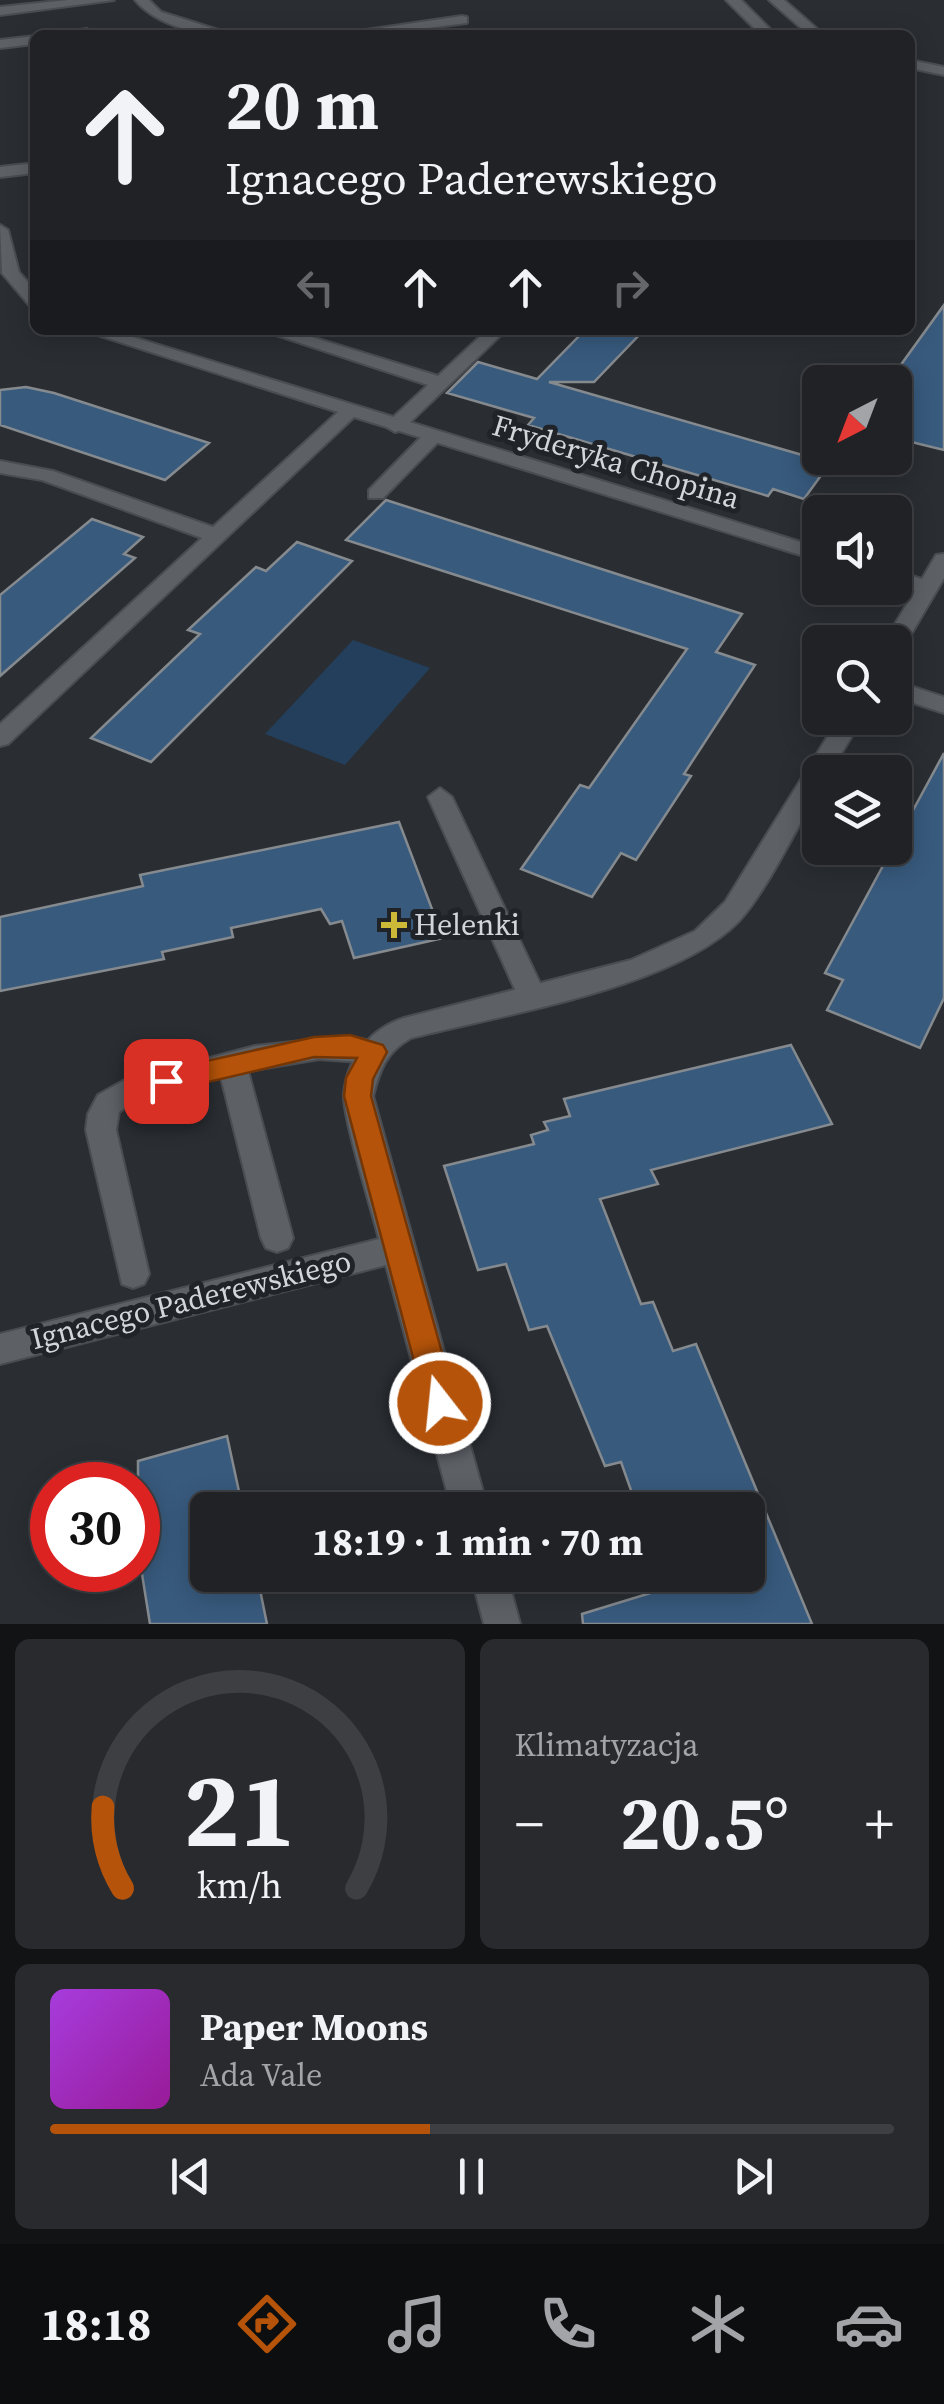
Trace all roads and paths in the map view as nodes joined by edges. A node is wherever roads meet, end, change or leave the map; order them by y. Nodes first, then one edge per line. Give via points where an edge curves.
1 (108, 0) edge
2 (142, 0) edge
3 (733, 0) edge
4 (776, 0) edge
5 (0, 11) edge
6 (462, 20) dead end
7 (208, 30) edge
8 (381, 30) edge
9 (764, 30) edge
10 (812, 30) edge
11 (30, 41) edge
12 (0, 44) edge
13 (915, 65) edge
14 (944, 71) edge
15 (30, 169) edge
16 (0, 172) edge
17 (0, 230) edge
18 (30, 295) edge
19 (107, 335) edge
20 (286, 335) edge
21 (491, 335) edge
22 (439, 382) junction
23 (349, 412) junction
24 (395, 426) junction
25 (432, 437) junction
26 (0, 467) edge
27 (376, 494) dead end
28 (218, 536) junction
29 (802, 550) edge
30 (944, 560) edge
31 (912, 583) edge
32 (928, 588) junction
33 (906, 625) edge
34 (912, 695) edge
35 (944, 706) edge
36 (840, 735) edge
37 (0, 738) edge
38 (440, 797) dead end
39 (532, 996) junction
40 (374, 1052) junction
41 (232, 1066) junction
42 (278, 1238) dead end
43 (398, 1248) junction
44 (133, 1274) dead end
45 (0, 1349) edge
46 (465, 1492) edge
47 (493, 1592) edge
48 (502, 1624) edge

1 - 5 street
2 - 7 street via 156,15
3 - 9 street
4 - 10 street
6 - 8 street
11 - 12 street
13 - 14 street
15 - 16 street
17 - 18 street via 11,273
19 - 23 street, Fryderyka Chopina
20 - 22 street
21 - 22 street
22 - 24 street
23 - 24 street, Fryderyka Chopina
23 - 28 street
24 - 25 street, Fryderyka Chopina
25 - 27 street
25 - 29 street, Fryderyka Chopina
26 - 28 street via 46,474
28 - 37 street
30 - 32 street
31 - 32 street
32 - 33 street
34 - 35 street
36 - 39 street via 720,925 660,962
38 - 39 street
39 - 40 street via 427,1020
40 - 41 street via 332,1045
40 - 43 street via 358,1096
41 - 42 street
41 - 44 street via 133,1088 105,1107 102,1130
43 - 45 street, Ignacego Paderewskiego
43 - 46 street
47 - 48 street

